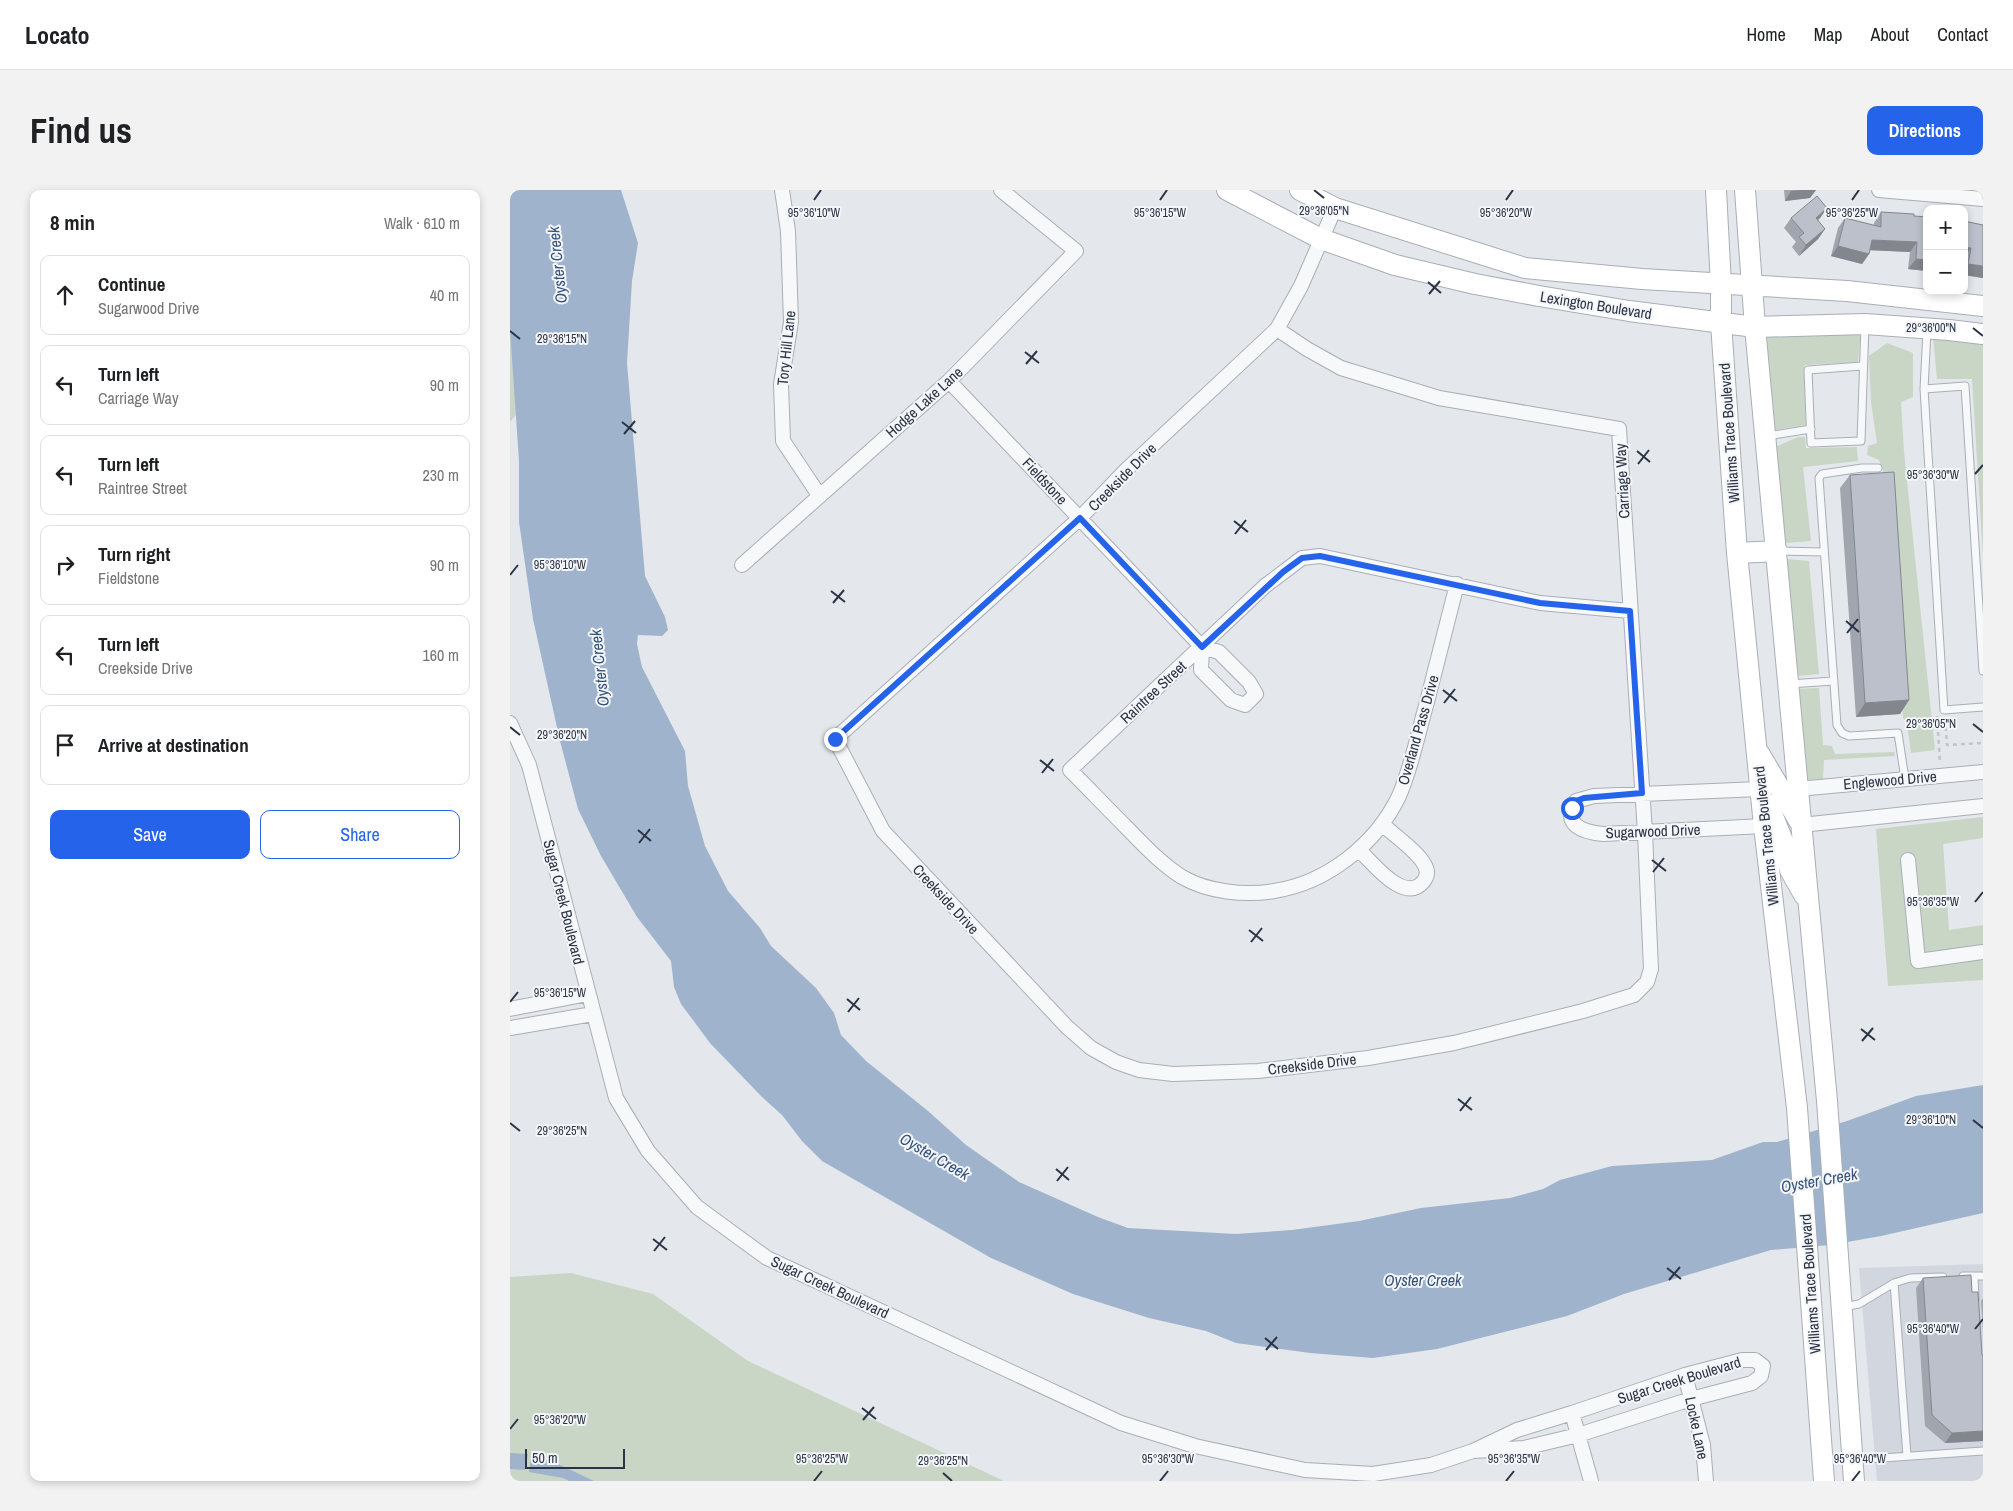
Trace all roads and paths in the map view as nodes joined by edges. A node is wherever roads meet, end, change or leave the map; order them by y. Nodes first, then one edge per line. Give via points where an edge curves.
1 (782, 190) edge
2 (1001, 190) edge
3 (1227, 190) edge
4 (1300, 190) edge
5 (1716, 190) edge
6 (1745, 190) edge
7 (1879, 190) edge
8 (1983, 199) edge
9 (1334, 208) junction
10 (1321, 239) junction
11 (1721, 285) junction
12 (1752, 286) junction
13 (1983, 306) edge
14 (1721, 323) junction
15 (1865, 324) junction
16 (1756, 327) junction
17 (1927, 328) junction
18 (1277, 329) junction
19 (1983, 334) edge
20 (1862, 366) junction
21 (949, 381) junction
22 (1924, 390) junction
23 (1811, 429) junction
24 (1766, 436) junction
25 (1878, 468) dead end
26 (819, 495) junction
27 (1080, 518) junction
28 (1777, 551) junction
29 (1824, 552) junction
30 (1737, 553) junction
31 (742, 565) dead end
32 (1457, 584) junction
33 (1630, 611) junction
34 (1202, 647) junction
35 (1983, 671) edge
36 (1834, 681) junction
37 (1789, 684) junction
38 (1983, 707) edge
39 (1944, 710) junction
40 (510, 723) edge
41 (1983, 743) edge
42 (1756, 748) junction
43 (1070, 770) joint
44 (1983, 772) edge
45 (1905, 779) junction
46 (1760, 789) junction
47 (1798, 789) junction
48 (1642, 793) junction
49 (1983, 806) edge
50 (1382, 824) junction
51 (1801, 825) junction
52 (1764, 826) junction
53 (1645, 833) junction
54 (1359, 850) junction
55 (1908, 860) dead end
56 (1808, 900) junction
57 (1983, 952) edge
58 (588, 994) junction
59 (510, 1009) edge
60 (594, 1014) junction
61 (510, 1028) edge
62 (1974, 1276) junction
63 (1983, 1276) edge
64 (1894, 1282) junction
65 (1976, 1306) edge
66 (1840, 1308) junction
67 (1685, 1375) junction
68 (1691, 1398) junction
69 (1572, 1413) junction
70 (1578, 1435) junction
71 (1473, 1451) junction
72 (1983, 1452) edge
73 (1907, 1456) junction
74 (1822, 1459) junction
75 (1852, 1460) junction
76 (1591, 1481) edge
77 (1706, 1481) edge
78 (1824, 1481) edge
79 (1854, 1481) edge

1 - 26 street, Tory Hill Lane via 788,231 791,322 781,384 784,441
2 - 21 street, Hodge Lake Lane via 1076,251
3 - 10 main road, Lexington Boulevard
4 - 9 main road, Lexington Boulevard
5 - 11 main road, Williams Trace Boulevard
6 - 12 main road, Williams Trace Boulevard
7 - 8 street
9 - 10 street, Creekside Drive
9 - 11 main road, Lexington Boulevard via 1525,268
10 - 14 main road, Lexington Boulevard via 1395,265 1475,284 1619,310
10 - 18 street, Creekside Drive via 1301,286
11 - 12 main road, Lexington Boulevard
11 - 14 main road, Williams Trace Boulevard
12 - 13 main road, Lexington Boulevard via 1847,291
12 - 16 main road, Williams Trace Boulevard
14 - 16 main road, Lexington Boulevard
14 - 30 main road, Williams Trace Boulevard
15 - 16 main road, Lexington Boulevard
15 - 17 main road, Lexington Boulevard
15 - 20 lane
16 - 24 main road, Williams Trace Boulevard
17 - 19 main road, Lexington Boulevard
17 - 22 lane
18 - 27 street, Creekside Drive via 1126,470
18 - 33 street, Carriage Way via 1341,368 1439,398 1619,429
20 - 23 lane via 1808,370
20 - 23 lane via 1861,441 1812,443
21 - 26 street, Hodge Lake Lane
21 - 27 street, Fieldstone
22 - 35 lane via 1964,386
22 - 39 lane
23 - 24 lane
24 - 28 main road, Williams Trace Boulevard
25 - 29 lane via 1820,476
26 - 31 street, Hodge Lake Lane
27 - 34 street, Fieldstone
27 - 53 street, Creekside Drive via 835,739 883,831 1067,1027 1092,1048 1116,1062 1139,1070 1173,1074 1258,1071 1368,1058 1454,1043 1634,995 1647,982 1651,969
28 - 29 lane
28 - 30 main road
28 - 37 main road, Williams Trace Boulevard
29 - 36 lane
30 - 42 main road, Williams Trace Boulevard
32 - 33 street, Raintree Street via 1540,603
32 - 34 street, Raintree Street via 1320,556 1302,558 1265,586
32 - 50 street, Overland Pass Drive via 1410,765 1399,796
33 - 48 street, Carriage Way
34 - 43 street, Raintree Street
36 - 37 lane
36 - 45 lane via 1839,728 1848,736 1898,733
37 - 47 main road, Williams Trace Boulevard
38 - 39 lane
39 - 41 path via 1947,745
40 - 58 street, Sugar Creek Boulevard via 529,766
42 - 46 main road, Williams Trace Boulevard
42 - 51 main road
43 - 54 street, Overland Pass Drive via 1159,861 1184,878 1220,890 1257,894 1290,889 1314,879
44 - 45 street, Englewood Drive
45 - 47 street, Englewood Drive
46 - 48 street, Sugarwood Drive
46 - 52 main road, Williams Trace Boulevard
46 - 56 main road via 1783,841 1790,870
47 - 51 main road, Williams Trace Boulevard
48 - 53 street, Carriage Way
48 - 53 street, Sugarwood Drive via 1584,798 1576,801 1571,816 1579,829 1586,833
49 - 51 street
50 - 54 street, Overland Pass Drive
50 - 54 street via 1424,862 1426,879 1419,886 1397,886
51 - 56 main road, Williams Trace Boulevard
52 - 53 street, Sugarwood Drive
52 - 74 main road, Williams Trace Boulevard via 1797,1108
55 - 57 street via 1918,961
56 - 66 main road, Williams Trace Boulevard via 1827,1101
58 - 59 street
58 - 60 street, Sugar Creek Boulevard
60 - 61 street
60 - 71 street, Sugar Creek Boulevard via 616,1098 648,1152 696,1207 768,1258 1121,1423 1195,1446 1305,1470 1373,1474 1431,1465
62 - 63 lane
62 - 64 lane via 1910,1278
62 - 65 lane
64 - 66 lane via 1859,1304
64 - 73 lane
66 - 75 main road, Williams Trace Boulevard
67 - 68 street, Locke Lane
67 - 68 street, Sugar Creek Boulevard via 1742,1360 1755,1360 1763,1366 1761,1376 1752,1383
67 - 69 street, Sugar Creek Boulevard
68 - 70 street, Sugar Creek Boulevard
68 - 77 street, Locke Lane via 1703,1445
69 - 70 street
69 - 71 street, Sugar Creek Boulevard via 1517,1430
70 - 71 street, Sugar Creek Boulevard via 1524,1448
70 - 76 street
72 - 73 lane
73 - 75 lane
74 - 75 main road
74 - 78 main road, Williams Trace Boulevard
75 - 79 main road, Williams Trace Boulevard

